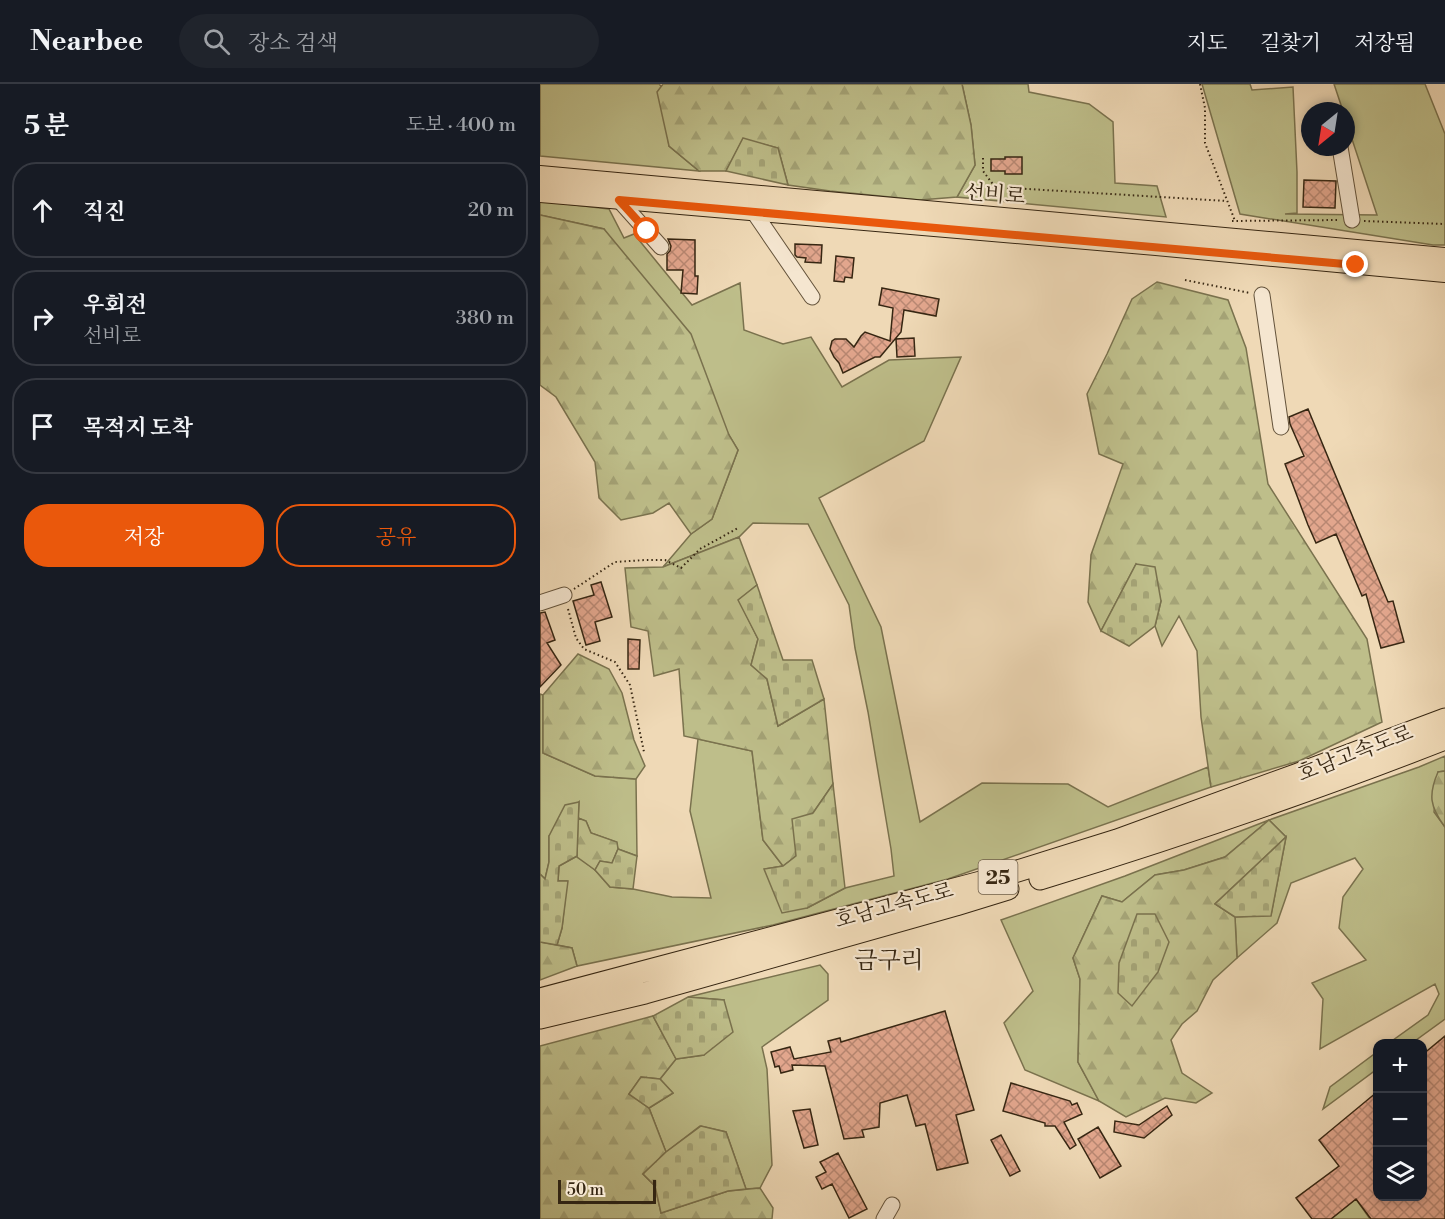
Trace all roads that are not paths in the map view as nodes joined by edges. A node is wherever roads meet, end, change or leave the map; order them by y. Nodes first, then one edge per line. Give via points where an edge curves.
1 (1341, 156) edge
2 (540, 175) edge
3 (540, 193) edge
4 (619, 200) junction
5 (753, 211) junction
6 (1352, 220) road end
7 (661, 248) dead end
8 (1445, 257) edge
9 (1445, 273) edge
10 (1262, 295) road end
11 (812, 297) dead end
12 (1281, 427) dead end
13 (564, 596) road end
14 (540, 603) edge
15 (1445, 718) edge
16 (1445, 739) edge
17 (540, 999) edge
18 (540, 1018) edge
19 (892, 1205) dead end
20 (884, 1219) edge

1 - 6 street
2 - 8 main road, 선비로
3 - 4 main road, 선비로
4 - 5 main road, 선비로
4 - 7 street
5 - 9 main road, 선비로
5 - 11 street
10 - 12 street
13 - 14 street
15 - 17 highway, 호남고속도로 / 25 via 1117,840 992,879
16 - 18 highway, 호남고속도로 / 25 via 1122,854 645,993
19 - 20 street

